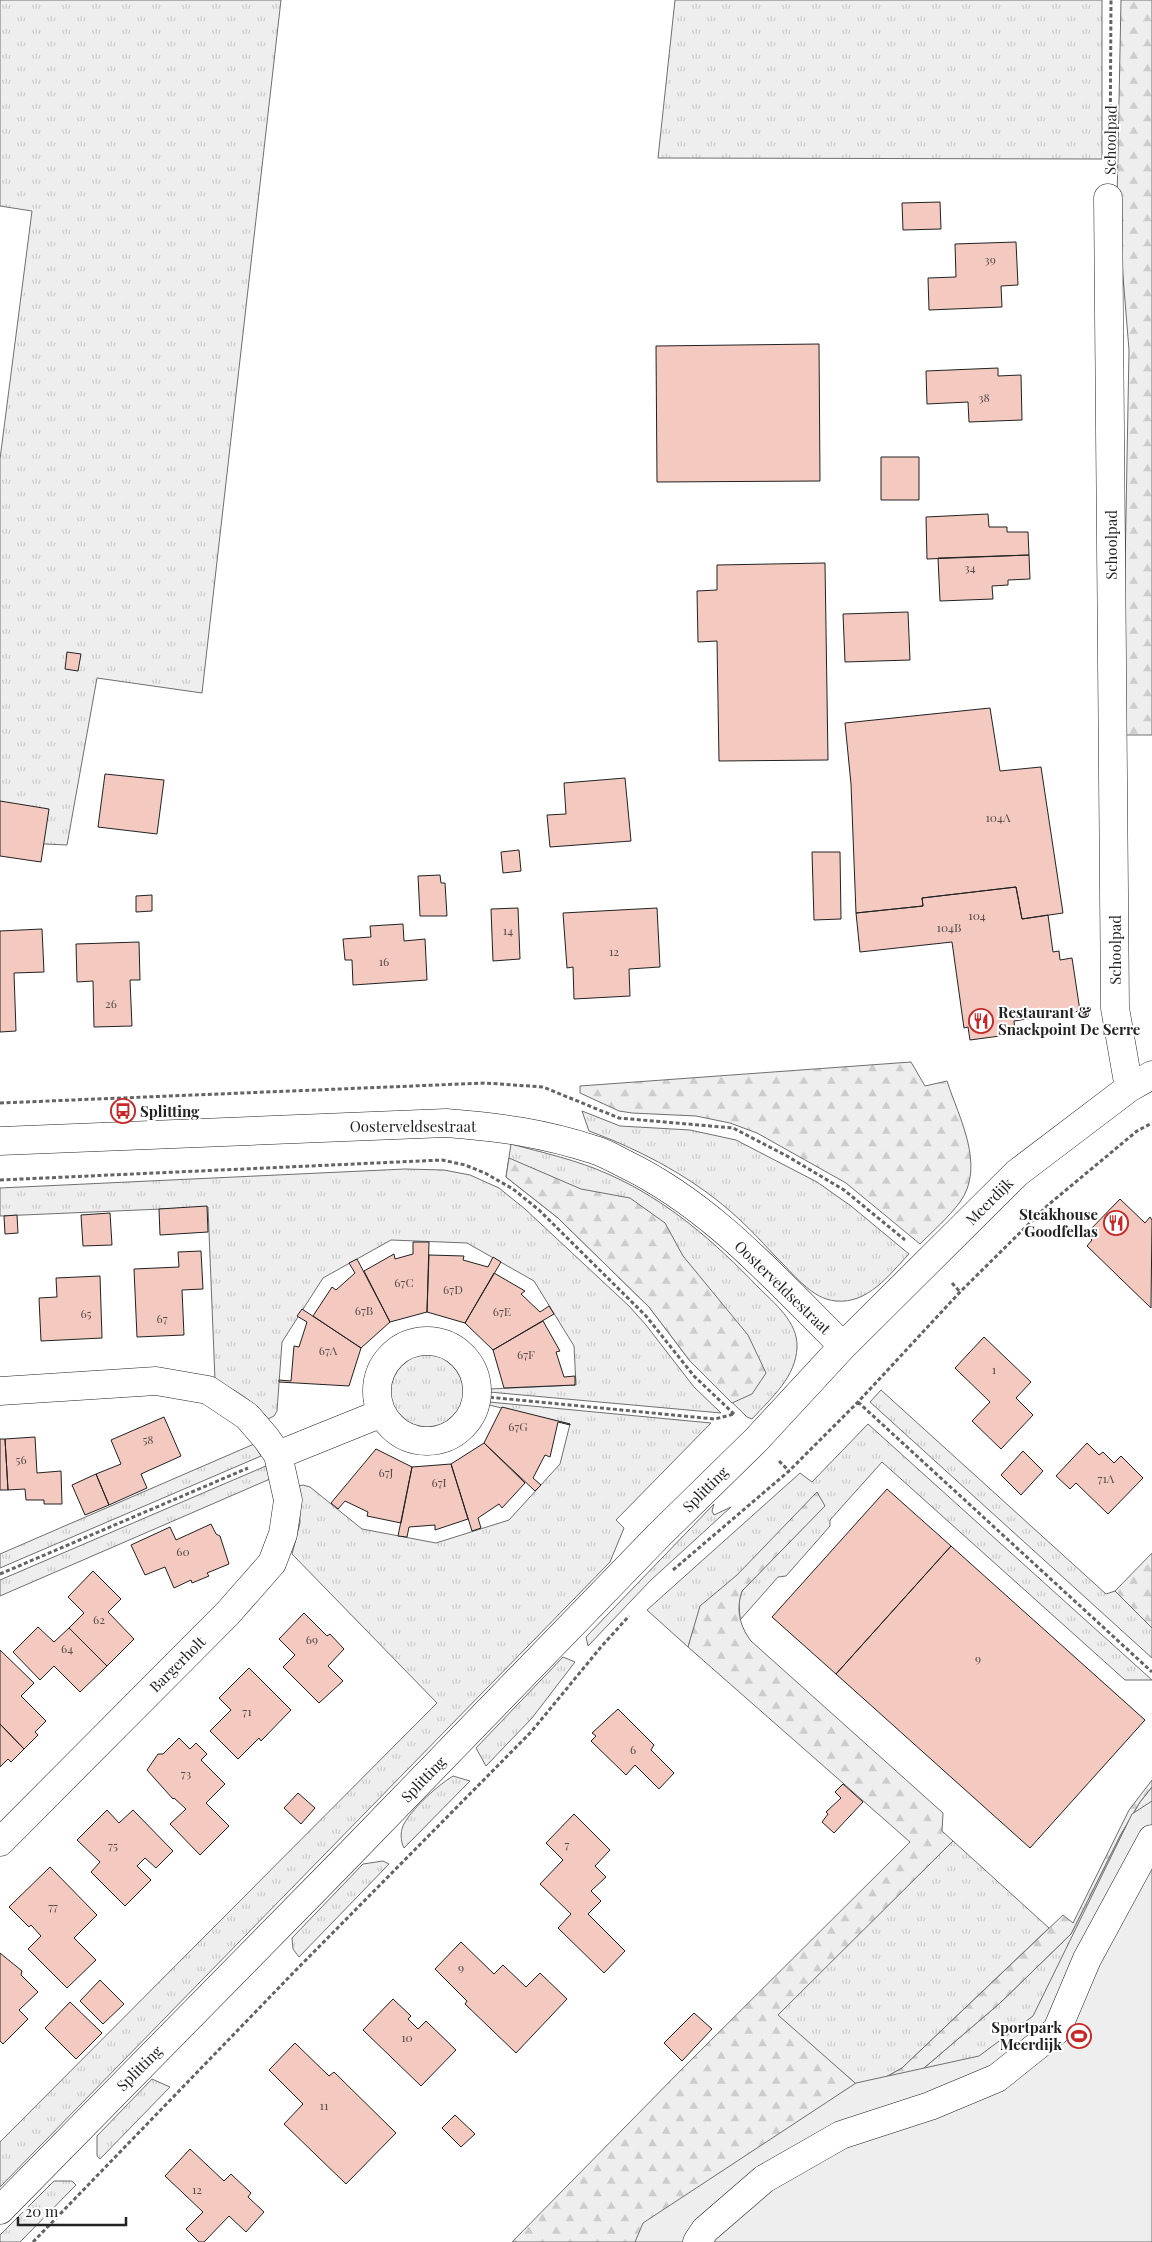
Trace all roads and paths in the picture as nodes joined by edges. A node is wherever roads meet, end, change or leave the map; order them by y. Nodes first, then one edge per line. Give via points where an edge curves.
1 (1111, 0) edge
2 (1108, 198) joint
3 (1141, 1082) edge
4 (1152, 1122) edge
5 (0, 1141) edge
6 (0, 1180) edge
7 (843, 1346) junction
8 (0, 1391) edge
9 (477, 1396) junction
10 (858, 1402) junction
11 (382, 1413) junction
12 (734, 1414) junction
13 (757, 1439) junction
14 (278, 1455) junction
15 (789, 1471) junction
16 (671, 1572) dead end
17 (0, 1574) edge
18 (632, 1613) dead end
19 (1152, 1672) edge
20 (1152, 1839) edge
21 (0, 1842) edge
22 (0, 2210) edge
23 (33, 2242) edge
24 (696, 2242) edge

1 - 2 path, Schoolpad
2 - 3 street, Schoolpad via 1115,1008
3 - 7 street, Meerdijk via 1017,1173
4 - 10 path via 1048,1205 960,1292
5 - 7 street, Oosterveldsestraat via 446,1123 502,1127 546,1136 596,1150 646,1174 688,1201 725,1230
6 - 12 path via 442,1160 465,1165 512,1189 539,1210 646,1316 694,1376
7 - 13 street, Splitting
8 - 14 street, Bargerholt via 156,1381 208,1390 247,1416
9 - 11 street via 468,1420 448,1437 423,1441 398,1432
9 - 11 street via 473,1370 456,1349 432,1340 405,1345 385,1362 376,1387
9 - 12 path via 715,1419
10 - 15 path
10 - 19 path
11 - 14 street
12 - 13 path
13 - 15 path
13 - 22 street, Splitting via 653,1541
14 - 17 path
14 - 21 street, Bargerholt via 288,1500 283,1534 272,1563 228,1613
15 - 16 path
18 - 23 path via 530,1732
20 - 24 street via 1087,1960 1056,2030 997,2078 930,2106 841,2135 764,2179 705,2230

